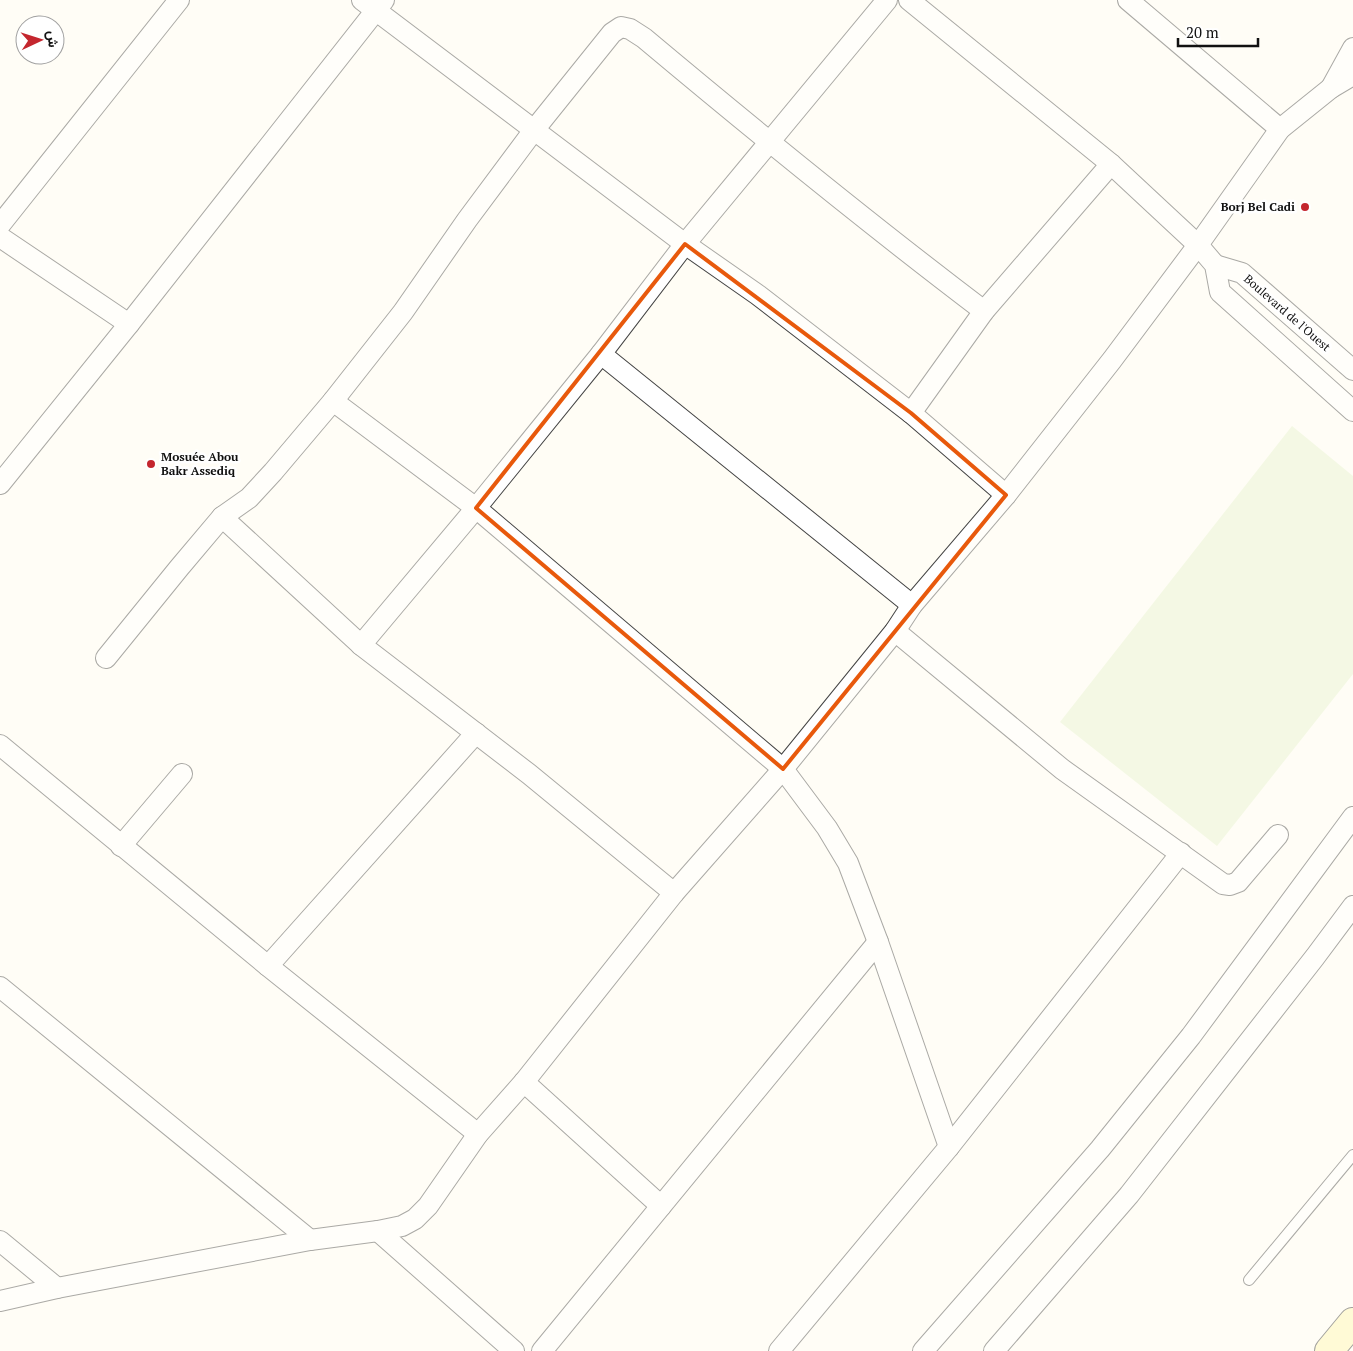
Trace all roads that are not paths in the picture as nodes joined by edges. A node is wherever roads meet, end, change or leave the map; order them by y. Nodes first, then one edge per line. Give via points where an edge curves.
1 (179, 0) edge
2 (887, 0) edge
3 (909, 0) edge
4 (1128, 0) edge
5 (374, 3) edge
6 (1353, 48) edge
7 (1353, 75) edge
8 (1331, 88) junction
9 (1280, 129) junction
10 (534, 130) junction
11 (768, 142) junction
12 (1111, 164) junction
13 (0, 225) edge
14 (0, 237) edge
15 (685, 244) junction
16 (1198, 245) junction
17 (1216, 265) junction
18 (984, 311) junction
19 (129, 324) junction
20 (601, 354) junction
21 (1353, 370) edge
22 (333, 401) junction
23 (1353, 411) edge
24 (911, 413) junction
25 (0, 484) edge
26 (1006, 495) junction
27 (476, 508) junction
28 (222, 517) junction
29 (912, 604) junction
30 (895, 631) junction
31 (362, 645) junction
32 (106, 658) dead end
33 (476, 733) junction
34 (0, 745) edge
35 (783, 769) junction
36 (182, 774) dead end
37 (1353, 817) edge
38 (1278, 835) dead end
39 (121, 846) junction
40 (1181, 852) junction
41 (674, 893) junction
42 (1353, 906) edge
43 (878, 942) junction
44 (268, 966) junction
45 (0, 987) edge
46 (524, 1082) junction
47 (478, 1134) junction
48 (948, 1147) junction
49 (1353, 1154) edge
50 (661, 1206) junction
51 (378, 1231) junction
52 (310, 1240) junction
53 (0, 1241) edge
54 (1249, 1280) dead end
55 (57, 1288) junction
56 (0, 1301) edge
57 (1353, 1322) edge
58 (514, 1351) edge
59 (542, 1351) edge
60 (779, 1351) edge
61 (923, 1351) edge
62 (994, 1351) edge
63 (1329, 1351) edge

1 - 13 street
2 - 11 street
3 - 12 street
4 - 9 street
5 - 10 street
5 - 19 street
6 - 8 street
7 - 8 street
8 - 9 street
9 - 16 street
10 - 11 street via 612,32 621,27 644,38
10 - 15 street
10 - 22 street via 403,312
11 - 15 street
11 - 18 street
12 - 16 street
12 - 18 street
14 - 19 street
15 - 20 street
15 - 24 street via 758,295
16 - 17 street
16 - 26 street
17 - 21 street, Boulevard de l'Ouest via 1242,273
17 - 23 street via 1220,292
18 - 24 street
19 - 25 street
20 - 27 street
20 - 29 street
22 - 27 street
22 - 28 street via 274,472 249,498
24 - 26 street
26 - 29 street
27 - 31 street
27 - 35 street
28 - 31 street
28 - 32 street
29 - 30 street
30 - 35 street
30 - 40 street via 1062,769
31 - 33 street
33 - 41 street
33 - 44 street
34 - 39 street
35 - 41 street
35 - 43 street via 827,828 848,863
36 - 39 street
37 - 61 street via 1173,1058 1100,1149
38 - 40 street via 1234,884 1223,884
39 - 44 street
40 - 48 street
41 - 46 street
42 - 62 street via 1129,1196
43 - 48 street
43 - 50 street
44 - 47 street
45 - 52 street
46 - 47 street
46 - 50 street
47 - 51 street via 428,1206 415,1219 402,1226
48 - 60 street
49 - 54 lane
50 - 59 street
51 - 52 street
51 - 58 street
52 - 55 street
53 - 55 street
55 - 56 street
57 - 63 main road

